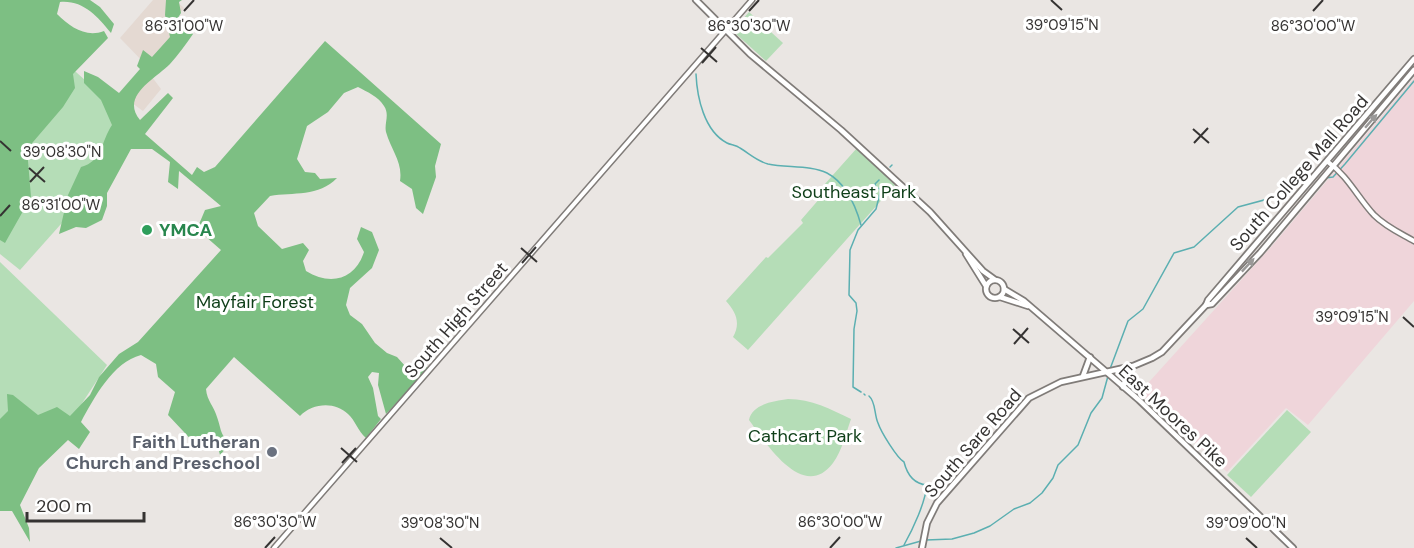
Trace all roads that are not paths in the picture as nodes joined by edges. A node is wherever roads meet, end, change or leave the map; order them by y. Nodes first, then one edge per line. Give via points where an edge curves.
1 (696, 0) edge
2 (752, 0) edge
3 (726, 29) junction
4 (1414, 59) edge
5 (1414, 70) edge
6 (1382, 97) junction
7 (1388, 102) junction
8 (1328, 162) junction
9 (1335, 167) junction
10 (1414, 241) edge
11 (960, 244) junction
12 (1254, 248) junction
13 (1260, 253) junction
14 (994, 279) junction
15 (986, 286) junction
16 (1004, 289) junction
17 (1000, 297) junction
18 (1206, 305) junction
19 (1030, 308) junction
20 (1090, 357) junction
21 (1130, 366) junction
22 (1105, 371) junction
23 (1083, 376) junction
24 (1123, 387) junction
25 (274, 548) edge
26 (922, 548) edge
27 (1293, 548) edge

1 - 3 main road
2 - 3 street, South High Street
3 - 11 main road via 866,153
3 - 25 street, South High Street
4 - 6 main road, South College Mall Road
5 - 7 main road, South College Mall Road
6 - 7 street
6 - 8 main road, South College Mall Road
9 -> 7 main road, South College Mall Road
8 - 9 street
8 - 12 main road, South College Mall Road
9 - 10 street via 1374,215
9 - 13 main road, South College Mall Road
11 - 14 main road
11 - 15 main road
12 - 13 main road
12 - 18 main road, South College Mall Road
18 -> 13 main road, South College Mall Road via 1212,304
14 - 15 main road
14 - 16 main road
15 - 17 main road via 989,296
16 - 17 main road
16 - 19 main road, East Moores Pike
17 - 19 main road, East Moores Pike
18 - 21 main road, South College Mall Road via 1162,352
19 - 20 main road, East Moores Pike
20 - 22 main road, East Moores Pike
20 - 23 main road
21 - 22 main road, South College Mall Road
21 - 24 main road
22 - 23 main road, South Sare Road
22 - 24 main road, East Moores Pike
23 - 26 main road, South Sare Road via 1049,386 1021,406 937,504
24 - 27 main road, East Moores Pike

